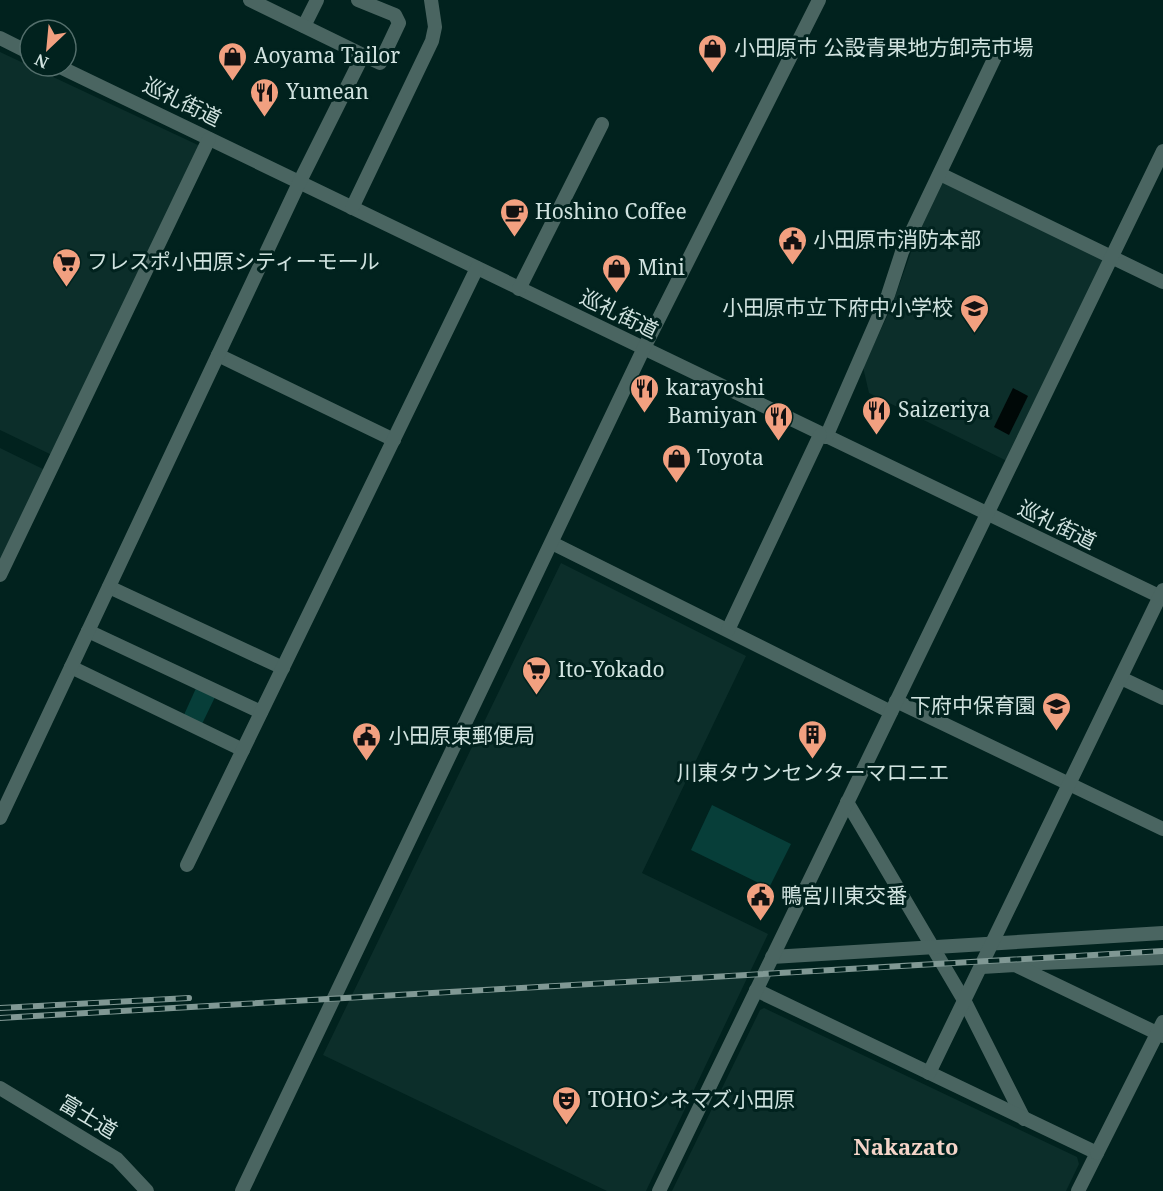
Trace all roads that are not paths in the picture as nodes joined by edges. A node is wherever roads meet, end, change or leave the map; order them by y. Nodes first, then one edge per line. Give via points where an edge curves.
1 (250, 0) edge
2 (317, 0) edge
3 (358, 0) edge
4 (431, 0) edge
5 (819, 0) edge
6 (304, 26) junction
7 (0, 38) edge
8 (18, 46) edge
9 (363, 55) junction
10 (995, 57) dead end
11 (78, 76) edge
12 (602, 124) dead end
13 (209, 139) junction
14 (1163, 151) edge
15 (940, 174) junction
16 (1158, 174) edge
17 (299, 183) junction
18 (352, 208) junction
19 (1112, 257) junction
20 (477, 268) junction
21 (1163, 282) edge
22 (519, 289) junction
23 (643, 350) junction
24 (218, 355) junction
25 (823, 436) junction
26 (394, 440) junction
27 (987, 515) junction
28 (552, 543) junction
29 (0, 574) edge
30 (109, 587) junction
31 (1162, 595) edge
32 (728, 630) junction
33 (88, 631) junction
34 (71, 667) junction
35 (283, 668) junction
36 (1121, 678) junction
37 (1163, 698) edge
38 (893, 706) junction
39 (261, 712) junction
40 (243, 750) junction
41 (1070, 784) junction
42 (847, 802) junction
43 (0, 818) edge
44 (1163, 829) edge
45 (187, 865) dead end
46 (1163, 933) edge
47 (993, 944) junction
48 (934, 948) junction
49 (772, 957) junction
50 (1163, 958) edge
51 (1015, 964) junction
52 (982, 967) junction
53 (756, 990) junction
54 (965, 1002) junction
55 (1161, 1030) edge
56 (929, 1073) junction
57 (0, 1088) edge
58 (1024, 1119) junction
59 (1097, 1154) junction
60 (1082, 1190) edge
61 (147, 1191) edge
62 (242, 1191) edge
63 (659, 1191) edge

1 - 6 street
2 - 6 street
3 - 9 street via 395,15 399,23 380,63
4 - 18 street via 435,27 432,41
5 - 23 street
6 - 9 street
7 - 8 street
9 - 17 street
10 - 15 street
11 - 13 street, 巡礼街道
12 - 22 street
13 - 17 street, 巡礼街道
13 - 29 street
14 - 16 street
15 - 19 street
15 - 25 street
16 - 19 street
17 - 18 street, 巡礼街道
17 - 24 street
18 - 20 street, 巡礼街道
19 - 21 street
19 - 27 street
20 - 22 street, 巡礼街道
20 - 26 street
22 - 23 street, 巡礼街道
23 - 25 street, 巡礼街道
23 - 28 street
24 - 26 street
24 - 30 street
25 - 27 street, 巡礼街道
25 - 32 street
26 - 35 street
27 - 31 street, 巡礼街道
27 - 38 street
28 - 32 street
28 - 62 street
30 - 33 street
30 - 35 street
31 - 36 street
32 - 38 street
33 - 34 street
33 - 39 street
34 - 40 street
34 - 43 street
35 - 39 street
36 - 37 street
36 - 41 street
38 - 41 street
38 - 42 street
39 - 40 street
40 - 45 street
41 - 44 street
41 - 47 street
42 - 48 street
42 - 49 street
46 - 47 street
47 - 48 street
47 - 52 street
48 - 49 street
48 - 54 street
49 - 53 street
50 - 51 street
51 - 52 street
51 - 55 street
52 - 54 street
53 - 56 street
53 - 63 street
54 - 56 street
54 - 58 street
55 - 59 street
56 - 58 street
57 - 61 street, 富士道 via 117,1159
58 - 59 street
59 - 60 street

